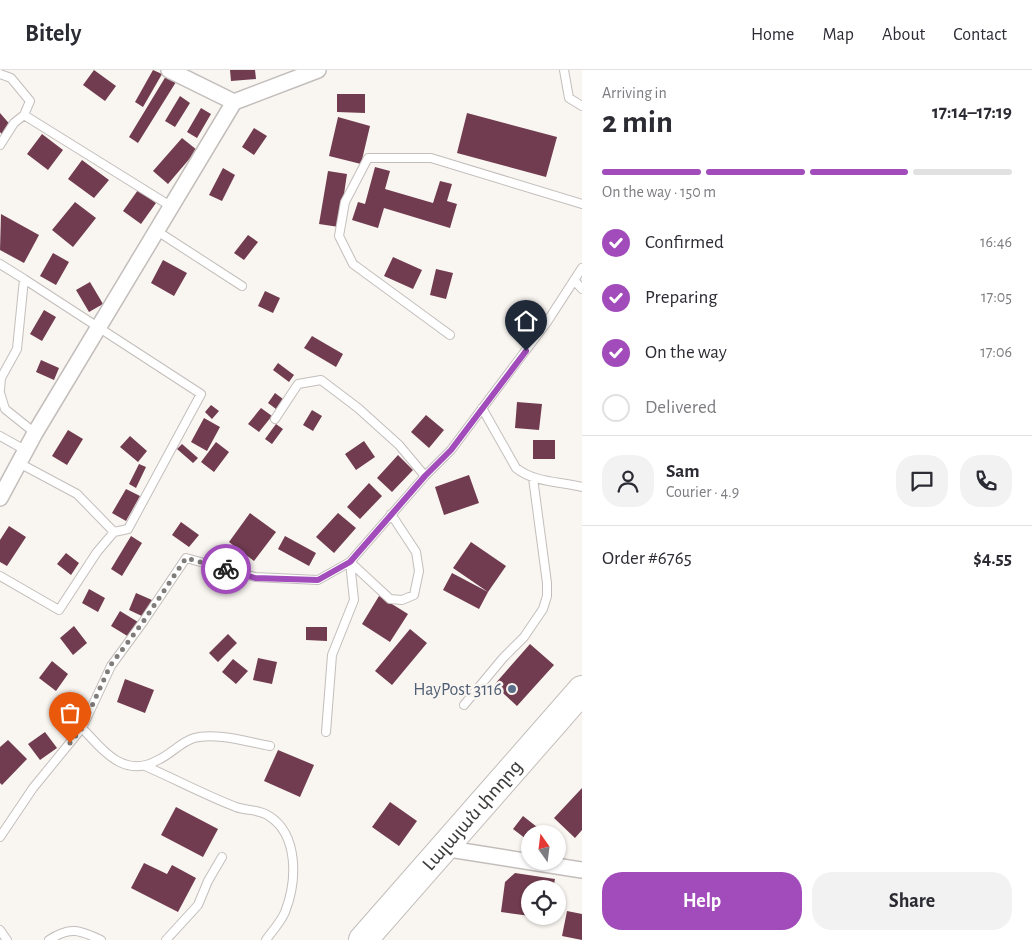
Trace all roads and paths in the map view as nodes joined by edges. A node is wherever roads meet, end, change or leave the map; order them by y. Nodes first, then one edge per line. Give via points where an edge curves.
1 (169, 70) edge
2 (318, 70) edge
3 (564, 70) edge
4 (0, 74) edge
5 (234, 102) junction
6 (582, 106) edge
7 (24, 116) junction
8 (0, 145) edge
9 (582, 204) edge
10 (172, 207) junction
11 (157, 231) junction
12 (0, 264) edge
13 (582, 268) edge
14 (24, 279) junction
15 (574, 280) junction
16 (242, 286) dead end
17 (582, 290) edge
18 (99, 328) junction
19 (450, 335) dead end
20 (0, 392) edge
21 (482, 408) junction
22 (275, 419) dead end
23 (35, 433) junction
24 (0, 436) edge
25 (22, 457) junction
26 (425, 476) junction
27 (533, 478) junction
28 (582, 487) edge
29 (0, 498) edge
30 (392, 514) junction
31 (114, 532) junction
32 (350, 562) junction
33 (0, 576) edge
34 (582, 690) edge
35 (464, 704) dead end
36 (82, 728) junction
37 (326, 732) dead end
38 (270, 746) dead end
39 (145, 766) junction
40 (0, 837) edge
41 (443, 848) junction
42 (222, 857) dead end
43 (582, 870) edge
44 (0, 930) edge
45 (7, 940) edge
46 (49, 940) edge
47 (101, 940) edge
48 (166, 940) edge
49 (266, 940) edge
50 (363, 940) edge

1 - 5 street
2 - 5 street
3 - 6 lane via 569,98
4 - 7 lane via 11,78 30,101
5 - 10 street
7 - 8 lane via 14,123
7 - 10 lane
9 - 19 lane via 431,158 368,158 346,202 339,236 353,264
10 - 11 street
11 - 16 lane
11 - 18 street
12 - 14 lane
13 - 15 lane
14 - 18 lane
14 - 20 lane via 16,348 1,378
15 - 17 lane
15 - 21 lane via 547,322
18 - 23 street
18 - 31 lane via 201,394 128,529
20 - 23 lane via 5,409
21 - 26 lane via 451,450
21 - 27 lane via 516,468
22 - 26 lane via 298,384 322,380 399,445
23 - 25 street
24 - 25 lane
25 - 29 street
25 - 31 lane via 78,494
26 - 30 lane
27 - 28 lane
27 - 35 lane via 548,583 547,596 543,609 524,637
30 - 32 lane
30 - 32 lane via 416,552 419,571 414,595 402,600 390,599
31 - 33 lane via 59,610
32 - 36 lane via 318,580 255,578 186,558 110,666
32 - 37 lane via 354,600 332,655
34 - 41 highway, Լալայան փողոց
36 - 39 lane via 106,753 122,764
36 - 40 lane via 33,788
38 - 39 lane via 221,737 195,738
39 - 49 lane via 238,807 260,812 280,825 288,839 293,876 285,914
41 - 43 street
41 - 50 highway, Լալայան փողոց
42 - 48 lane via 198,905
44 - 45 lane
46 - 47 lane via 69,930 81,931

